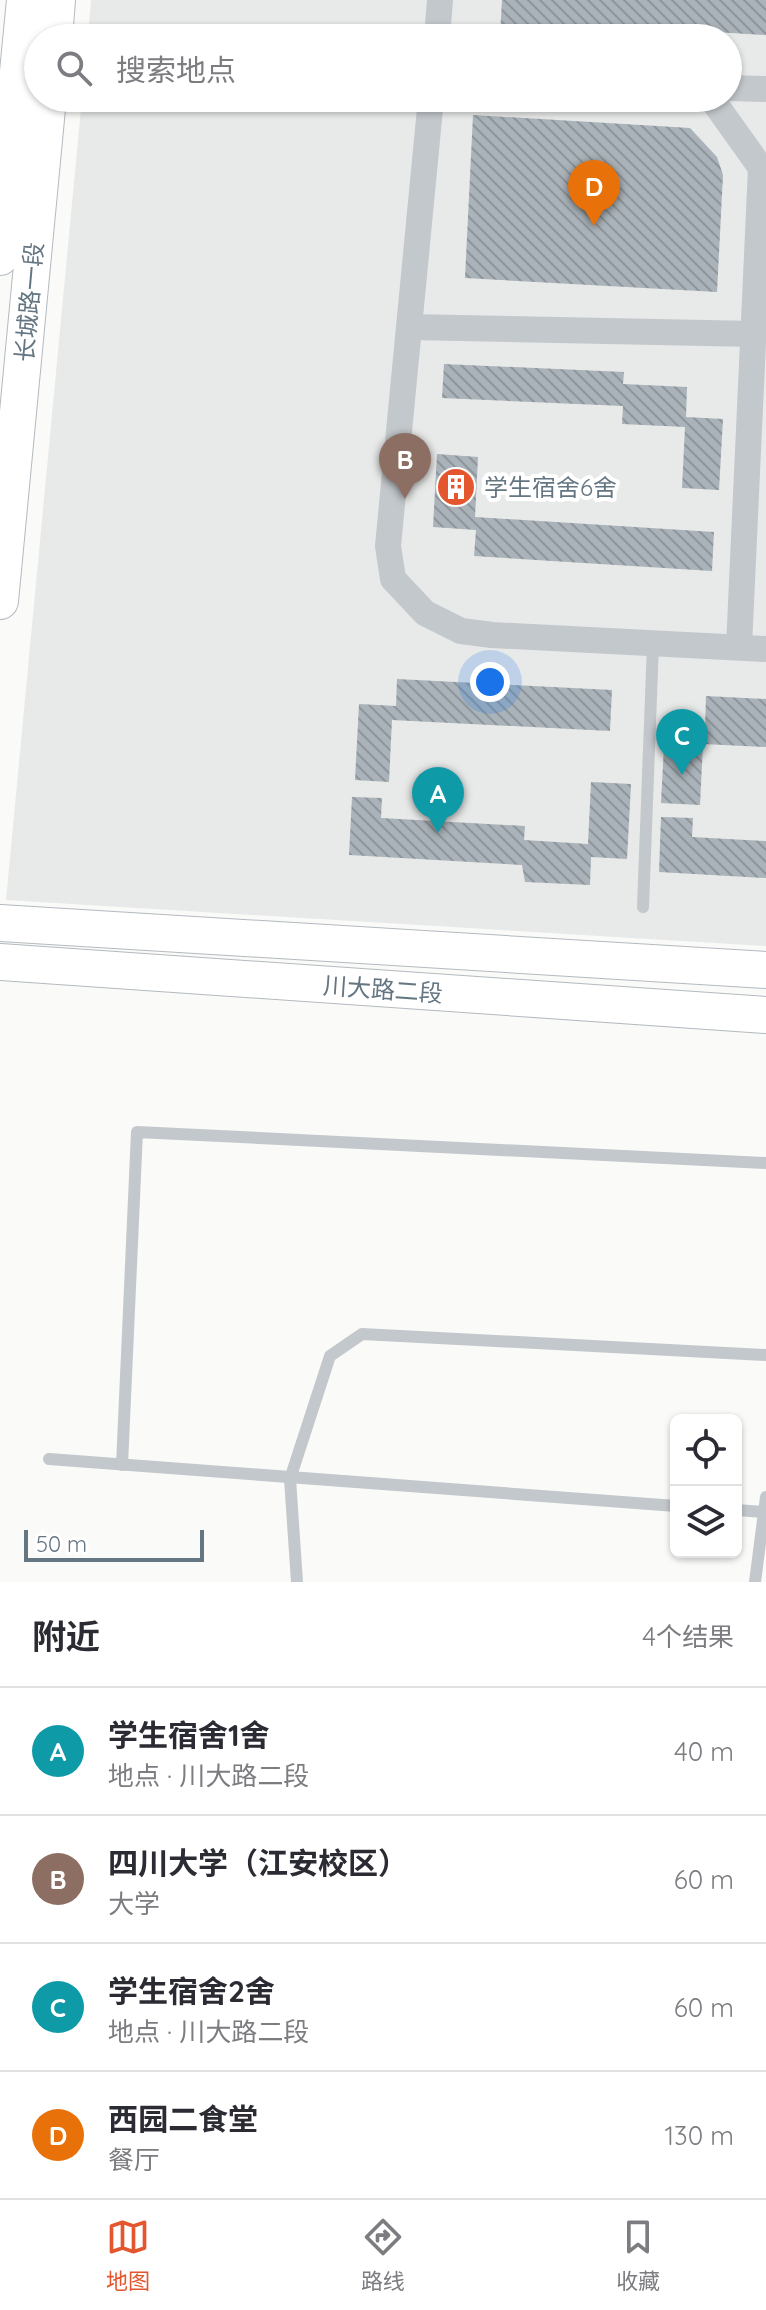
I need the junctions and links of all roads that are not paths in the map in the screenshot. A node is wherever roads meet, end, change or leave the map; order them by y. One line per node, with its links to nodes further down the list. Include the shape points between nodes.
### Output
1 (25, 0): 12 (main road, 长城路一段)
2 (57, 0): 4 (main road)
3 (440, 0): 5 (street)
4 (55, 24)
5 (438, 24)
6 (742, 88): 7 (street)
7 (766, 89)
8 (47, 112): 16 (main road, 长城路一段)
9 (430, 112): 14 (street)
10 (722, 112): 11 (street)
11 (764, 166): 13 (street)
12 (0, 257)
13 (761, 283): 15 (street)
14 (409, 327): 15 (street); 17 (street, via 388,546 393,579 425,613 461,631)
15 (755, 334): 18 (street)
16 (0, 601)
17 (653, 644): 18 (street); 20 (lane)
18 (739, 647): 19 (street)
19 (766, 649)
20 (643, 907)
21 (0, 923): 23 (main road, 川大路二段)
22 (0, 962): 24 (main road, 川大路二段)
23 (766, 970)
24 (766, 1015)
25 (766, 1163): 28 (lane, via 137,1132)
26 (766, 1355): 29 (lane, via 362,1334 330,1356)
27 (49, 1459): 28 (lane)
28 (122, 1465): 29 (lane)
29 (290, 1479): 31 (lane); 34 (lane)
30 (766, 1497): 33 (lane)
31 (670, 1506)
32 (742, 1510): 33 (lane)
33 (764, 1512): 35 (lane)
34 (297, 1582)
35 (755, 1582)

